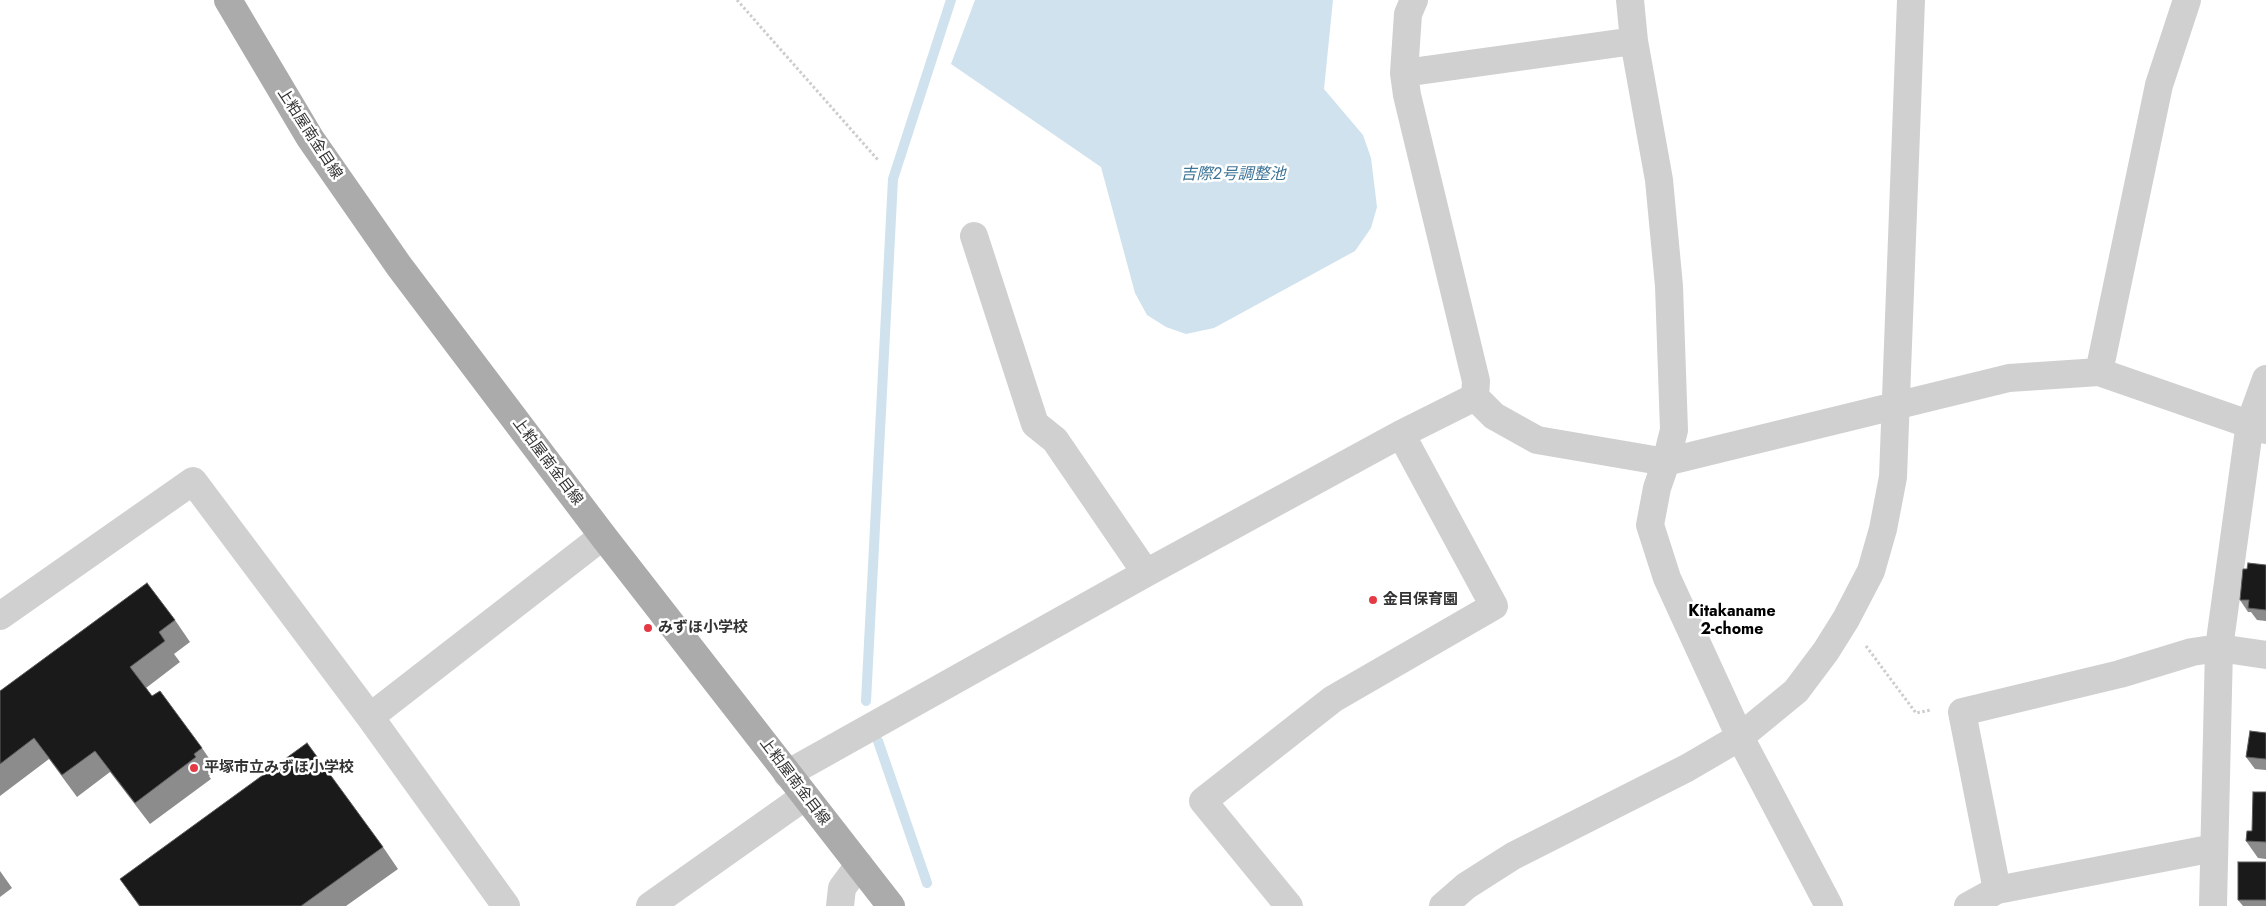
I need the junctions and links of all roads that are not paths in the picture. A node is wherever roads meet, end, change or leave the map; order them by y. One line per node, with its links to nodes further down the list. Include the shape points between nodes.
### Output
1 (228, 0): 16 (main road, 上粕屋南金目線, via 310,138 398,266)
2 (1414, 0): 7 (street, via 1408,14)
3 (1630, 0): 6 (street)
4 (1911, 0): 12 (street)
5 (2188, 0): 9 (street, via 2159,86)
6 (1634, 42): 7 (street); 15 (street, via 1659,180 1669,286 1674,430)
7 (1404, 73): 11 (street, via 1476,381)
8 (974, 236): 17 (street, via 1035,424 1055,440)
9 (2099, 372): 12 (street, via 2009,378); 13 (street)
10 (2266, 380): 13 (street)
11 (1475, 398): 14 (street); 15 (street, via 1494,416 1537,440)
12 (1895, 404): 15 (street); 22 (street, via 1893,477 1871,570 1846,619 1796,691)
13 (2258, 426): 19 (street)
14 (1401, 434): 17 (street); 32 (street, via 1494,606 1333,699 1203,801)
15 (1666, 462): 22 (street, via 1650,525 1667,578)
16 (604, 536): 21 (street); 23 (main road, 上粕屋南金目線)
17 (1146, 572): 23 (street)
18 (0, 616): 21 (street, via 193,480)
19 (2219, 648): 20 (street); 25 (street); 27 (street, via 2192,652 2120,674 1962,712)
20 (2266, 655)
21 (370, 717): 28 (street)
22 (1740, 737): 33 (street, via 1687,768 1513,856 1466,886); 34 (street)
23 (787, 774): 24 (main road, 上粕屋南金目線)
24 (804, 797): 26 (main road, 上粕屋南金目線); 29 (street)
25 (2214, 848): 27 (street); 36 (street)
26 (859, 866): 30 (street, via 842,888); 31 (main road, 上粕屋南金目線)
27 (1997, 890): 35 (street)
28 (506, 906)
29 (650, 906)
30 (840, 906)
31 (891, 906)
32 (1289, 906)
33 (1443, 906)
34 (1829, 906)
35 (1968, 906)
36 (2213, 906)

